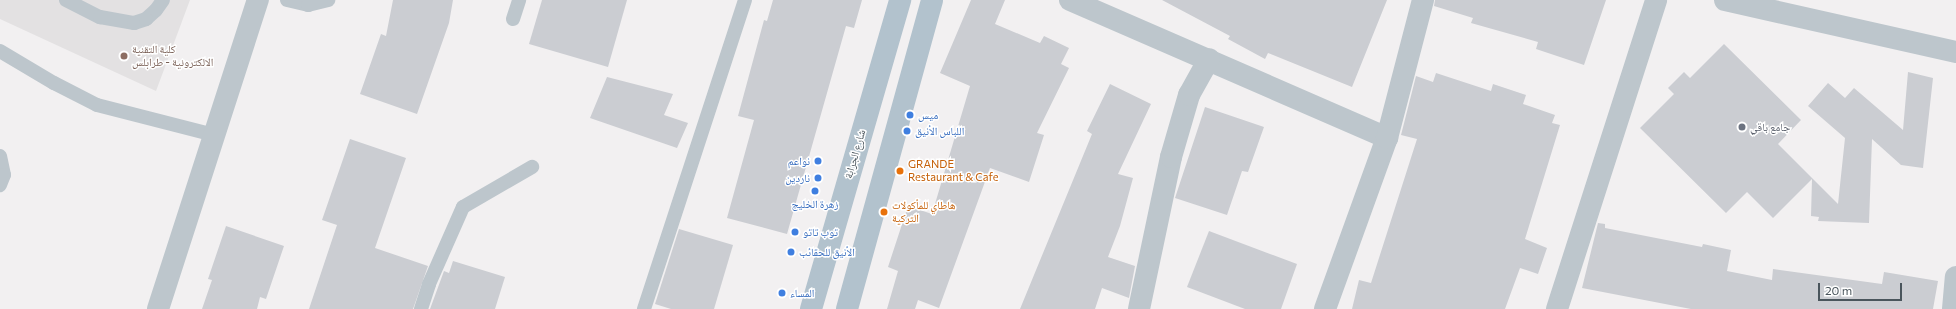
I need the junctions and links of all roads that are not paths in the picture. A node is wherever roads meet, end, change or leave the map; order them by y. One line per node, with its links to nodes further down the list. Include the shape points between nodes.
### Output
1 (66, 0): 2 (lane, via 100,17 134,23 146,19)
2 (163, 0)
3 (258, 0): 18 (street)
4 (287, 0): 5 (lane, via 308,5)
5 (328, 0)
6 (519, 0): 14 (lane)
7 (746, 0): 26 (lane)
8 (900, 0): 27 (main road, شارع الجرابة)
9 (932, 0): 28 (main road)
10 (1070, 0): 17 (street)
11 (1423, 0): 19 (street)
12 (1656, 0): 31 (street)
13 (1725, 0): 16 (street)
14 (513, 19)
15 (0, 51): 18 (lane, via 97,105)
16 (1956, 52)
17 (1209, 59): 19 (street); 29 (street, via 1189,95 1177,136)
18 (214, 135): 24 (street)
19 (1388, 138): 30 (street)
20 (0, 156): 22 (lane, via 4,175)
21 (532, 167): 25 (lane, via 463,207 429,284)
22 (0, 185)
23 (1956, 277): 32 (street)
24 (158, 309)
25 (421, 309)
26 (644, 309)
27 (811, 309)
28 (847, 309)
29 (1139, 309)
30 (1325, 309)
31 (1557, 309)
32 (1954, 309)

